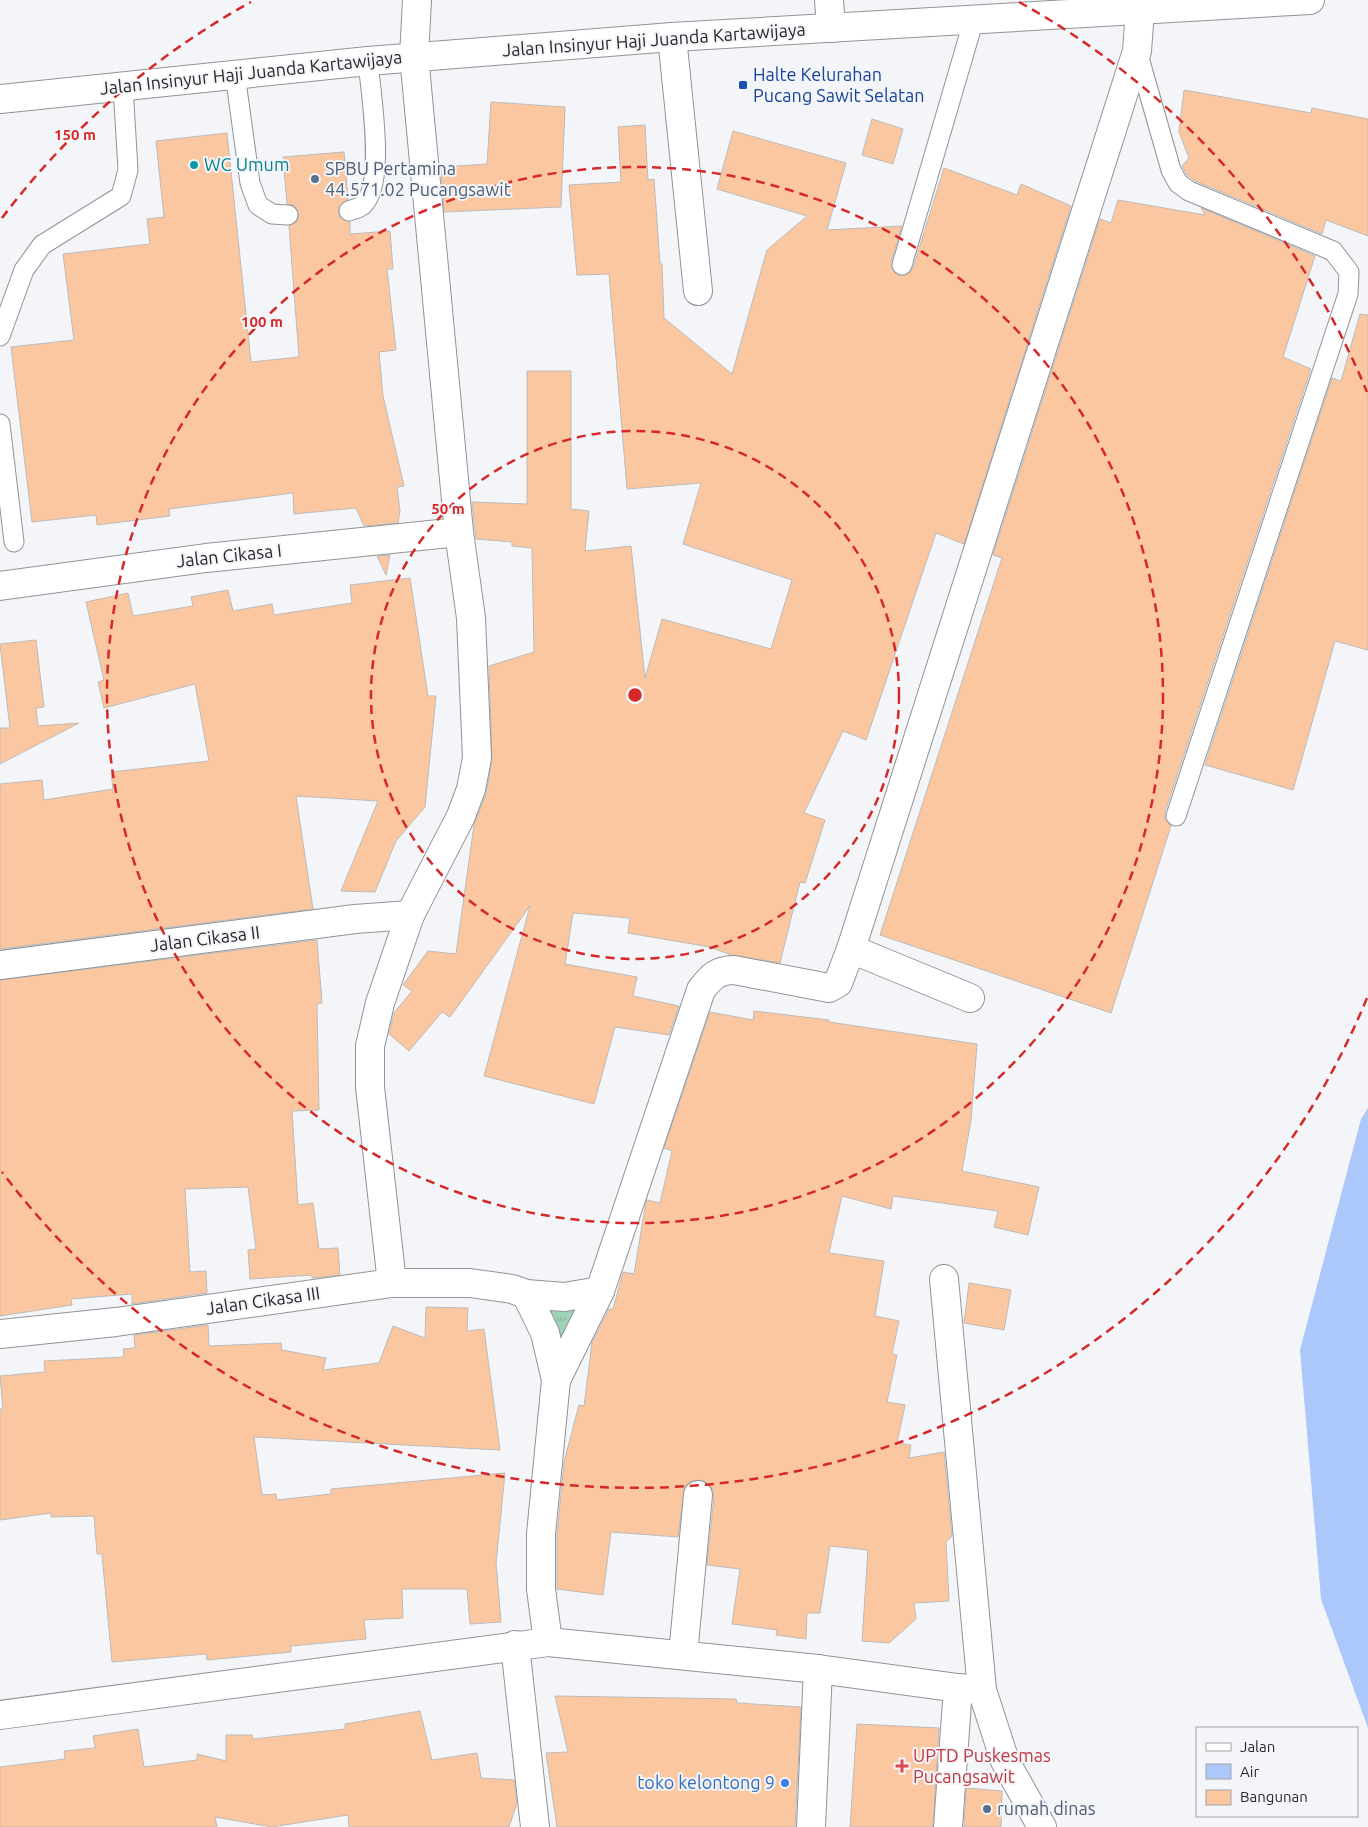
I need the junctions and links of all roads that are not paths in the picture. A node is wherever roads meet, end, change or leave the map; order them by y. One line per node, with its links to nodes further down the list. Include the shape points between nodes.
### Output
1 (417, 0): 9 (street)
2 (829, 0): 6 (street)
3 (1310, 0): 4 (street, Jalan Insinyur Haji Juanda Kartawijaya)
4 (1140, 10): 5 (street, Jalan Insinyur Haji Juanda Kartawijaya); 8 (street)
5 (974, 19): 6 (street, Jalan Insinyur Haji Juanda Kartawijaya); 16 (lane)
6 (831, 28): 7 (street, Jalan Insinyur Haji Juanda Kartawijaya)
7 (672, 37): 9 (street, Jalan Insinyur Haji Juanda Kartawijaya); 17 (street)
8 (1138, 51): 23 (lane, via 1153,111 1178,183 1189,191 1333,251 1349,272 1348,294); 25 (street)
9 (414, 56): 10 (street, Jalan Insinyur Haji Juanda Kartawijaya); 20 (street)
10 (368, 60): 11 (street, Jalan Insinyur Haji Juanda Kartawijaya); 14 (lane, via 376,172 370,194 361,207)
11 (235, 74): 12 (street, Jalan Insinyur Haji Juanda Kartawijaya); 15 (lane, via 250,182 258,205 272,214)
12 (123, 86): 13 (street, Jalan Insinyur Haji Juanda Kartawijaya); 18 (lane, via 128,170 121,196 42,244 24,270)
13 (0, 99)
14 (349, 210)
15 (288, 215)
16 (902, 265)
17 (698, 291)
18 (0, 336)
19 (0, 424): 21 (lane)
20 (459, 532): 22 (street, Jalan Cikasa I, via 206,558); 24 (street, via 472,632 477,758 461,816)
21 (14, 542)
22 (0, 586)
23 (1176, 816)
24 (410, 915): 26 (street, Jalan Cikasa II, via 355,919); 29 (street, via 380,1003 370,1046 370,1087)
25 (851, 949): 27 (street); 30 (street, via 838,983 829,988 734,970 722,970 711,976 701,990)
26 (0, 965)
27 (970, 998)
28 (944, 1278): 39 (street)
29 (392, 1283): 31 (street, Jalan Cikasa III, via 470,1283); 32 (street, Jalan Cikasa III, via 116,1322)
30 (600, 1291): 31 (street, Jalan Cikasa III, via 564,1297); 33 (street)
31 (526, 1294): 33 (street, via 545,1332)
32 (0, 1334)
33 (556, 1380): 35 (street, via 541,1534 541,1589)
34 (698, 1495): 37 (street)
35 (548, 1642): 36 (street); 37 (street)
36 (515, 1645): 40 (street); 41 (street)
37 (683, 1655): 38 (street)
38 (818, 1670): 39 (street); 42 (street)
39 (970, 1689): 43 (street); 44 (street)
40 (0, 1716)
41 (535, 1827)
42 (810, 1827)
43 (948, 1827)
44 (1042, 1827)

